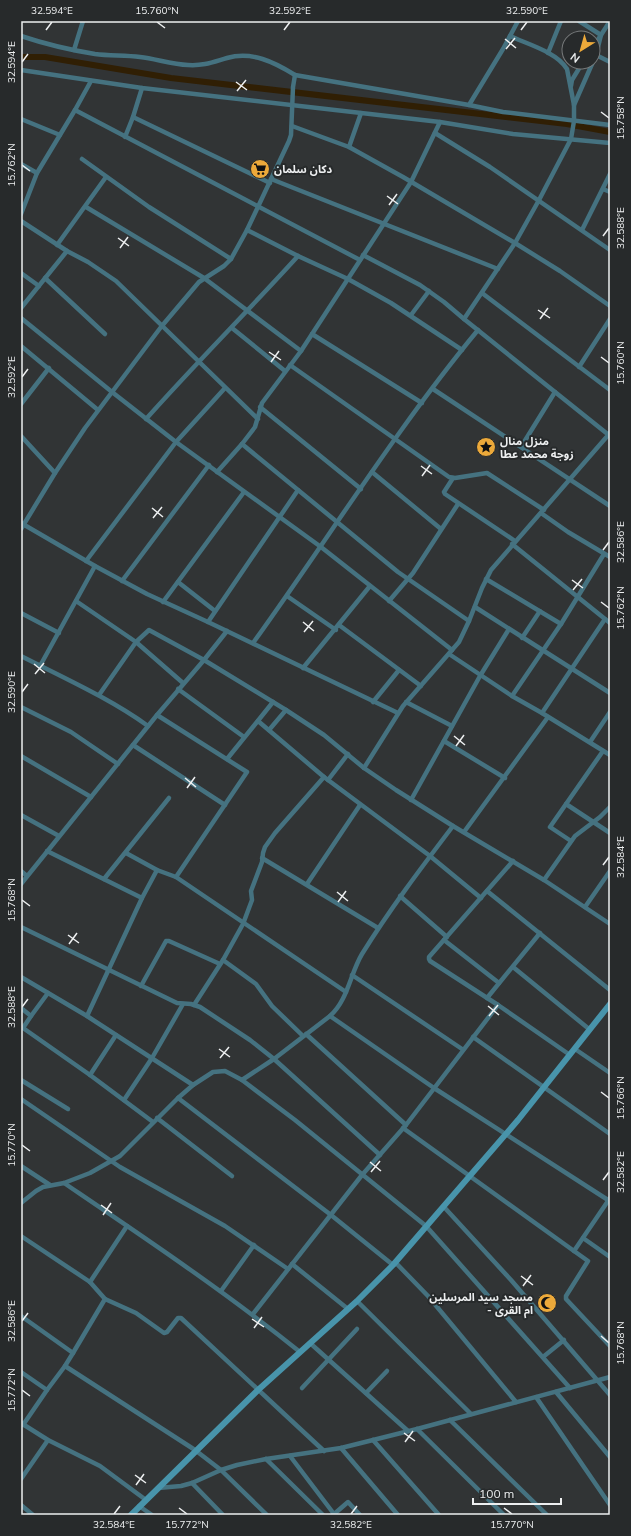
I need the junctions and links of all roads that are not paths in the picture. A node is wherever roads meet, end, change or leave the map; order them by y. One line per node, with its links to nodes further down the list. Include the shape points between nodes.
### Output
1 (83, 21): 10 (street)
2 (518, 21): 9 (street)
3 (561, 21): 11 (street)
4 (579, 21): 6 (street)
5 (609, 25): 7 (street)
6 (593, 30)
7 (601, 35)
8 (21, 36): 10 (street)
9 (510, 36): 11 (street); 21 (street)
10 (74, 50): 17 (street, via 189,65 253,56)
11 (548, 53): 20 (street, via 564,64)
12 (601, 58): 13 (street)
13 (610, 62)
14 (21, 70): 18 (street)
15 (578, 70): 20 (street)
16 (589, 70): 22 (street)
17 (295, 74): 21 (street); 23 (street)
18 (91, 82): 19 (street); 24 (street)
19 (142, 88): 23 (street); 26 (street)
20 (570, 88): 22 (street)
21 (468, 105): 28 (street)
22 (574, 105): 28 (street)
23 (292, 106): 25 (street); 31 (street)
24 (75, 110): 33 (street); 34 (street)
25 (361, 113): 29 (street); 37 (street)
26 (133, 117): 34 (street); 43 (street)
27 (21, 119): 33 (street)
28 (574, 121): 30 (street); 35 (street)
29 (440, 122): 32 (street); 35 (street, via 513,134)
30 (610, 125)
31 (292, 126): 37 (street); 43 (street, via 289,141)
32 (435, 132): 44 (street); 47 (street)
33 (60, 135): 40 (street)
34 (125, 137): 48 (street)
35 (571, 137): 36 (street); 47 (street)
36 (610, 143)
37 (349, 147): 44 (street)
38 (82, 159): 42 (street)
39 (21, 164): 40 (street)
40 (37, 172): 50 (street)
41 (610, 174): 45 (street)
42 (106, 177): 49 (street); 61 (street)
43 (270, 181): 48 (street); 52 (street)
44 (411, 182): 52 (street); 55 (street)
45 (603, 189): 46 (street); 54 (street)
46 (610, 192)
47 (539, 200): 54 (street); 55 (street)
48 (258, 205): 53 (street); 62 (street)
49 (86, 207): 56 (street); 66 (street)
50 (21, 214)
51 (21, 221): 56 (street)
52 (383, 222): 59 (street); 63 (street)
53 (247, 230): 60 (street); 61 (street)
54 (582, 230): 57 (street)
55 (515, 243): 63 (street); 71 (street)
56 (57, 245): 58 (street)
57 (610, 250)
58 (67, 251): 65 (street); 78 (street, via 116,281)
59 (363, 255): 62 (street); 69 (street)
60 (298, 256): 67 (street); 73 (street)
61 (231, 260): 66 (street)
62 (360, 260): 67 (street)
63 (498, 269): 70 (street)
64 (21, 272): 68 (street)
65 (45, 278): 68 (street); 81 (street)
66 (204, 278): 73 (street); 78 (street)
67 (348, 279): 74 (street); 82 (street)
68 (39, 286): 72 (street)
69 (429, 291): 74 (street); 76 (street)
70 (482, 293): 76 (street); 88 (street)
71 (610, 306)
72 (21, 308)
73 (248, 310): 79 (street); 85 (street)
74 (411, 316): 84 (street)
75 (21, 318): 94 (street)
76 (464, 319): 80 (street)
77 (610, 319): 88 (street)
78 (161, 327): 86 (street); 94 (street)
79 (232, 328): 86 (street); 90 (street)
80 (478, 330): 84 (street); 95 (street)
81 (105, 334)
82 (312, 334): 85 (street); 96 (street)
83 (21, 346): 89 (street)
84 (462, 350): 92 (street)
85 (301, 351): 87 (street)
86 (198, 362): 91 (street); 100 (street)
87 (290, 365): 90 (street); 104 (street)
88 (579, 367): 93 (street)
89 (48, 368): 97 (street); 99 (street)
90 (285, 371): 98 (street)
91 (224, 388): 101 (street); 105 (street)
92 (433, 388): 96 (street); 107 (street)
93 (610, 390)
94 (112, 392): 99 (street); 100 (street)
95 (556, 392): 102 (street); 107 (street)
96 (422, 402): 104 (street)
97 (21, 404)
98 (260, 407): 101 (street); 114 (street)
99 (98, 410): 111 (street)
100 (146, 419): 105 (street)
101 (258, 419): 106 (street)
102 (609, 434): 113 (street)
103 (21, 436): 111 (street)
104 (395, 440): 110 (street); 112 (street)
105 (176, 442): 108 (street); 128 (street)
106 (242, 444): 109 (street); 115 (street)
107 (521, 447): 113 (street)
108 (209, 465): 109 (street); 132 (street)
109 (217, 472): 116 (street)
110 (372, 472): 114 (street); 123 (street)
111 (55, 473): 122 (street)
112 (453, 478): 117 (street, via 444,493); 119 (street, via 486,473)
113 (570, 479): 118 (street); 119 (street)
114 (360, 489): 121 (street)
115 (298, 490): 120 (street); 121 (street)
116 (244, 492): 120 (street); 133 (street)
117 (458, 504): 123 (street); 124 (street)
118 (610, 506)
119 (542, 512): 124 (street); 126 (street)
120 (280, 518): 125 (street); 141 (street)
121 (338, 522): 125 (street); 130 (street)
122 (22, 525): 128 (street)
123 (441, 529): 130 (street)
124 (514, 542): 131 (street); 136 (street)
125 (320, 547): 134 (street); 135 (street)
126 (604, 554): 127 (street); 136 (street)
127 (610, 557)
128 (86, 561): 129 (street)
129 (95, 566): 132 (street); 137 (street)
130 (408, 579): 138 (street); 145 (street)
131 (486, 579): 140 (street); 142 (street)
132 (122, 581): 139 (street)
133 (178, 582): 139 (street); 141 (street)
134 (370, 586): 138 (street); 149 (street)
135 (287, 596): 151 (street); 156 (street)
136 (577, 597): 144 (street); 148 (street)
137 (76, 601): 153 (street); 155 (street)
138 (389, 601): 158 (street)
139 (163, 602): 146 (street)
140 (474, 607): 145 (street); 150 (street)
141 (215, 611): 146 (street)
142 (540, 611): 148 (street); 154 (street)
143 (21, 613): 153 (street)
144 (605, 619): 147 (street); 163 (street)
145 (469, 621): 158 (street, via 459,642)
146 (208, 622): 152 (street)
147 (610, 623)
148 (560, 624): 157 (street)
149 (339, 625): 151 (street); 164 (street)
150 (509, 629): 154 (street); 165 (street)
151 (336, 630): 162 (street)
152 (227, 631): 156 (street); 160 (street)
153 (59, 633): 161 (street)
154 (522, 638): 157 (street)
155 (136, 642): 160 (street, via 146,631 151,631); 166 (street); 170 (street)
156 (253, 643): 162 (street)
157 (543, 650): 163 (street); 171 (street)
158 (450, 652): 165 (street); 167 (street)
159 (21, 656): 161 (street)
160 (204, 660): 166 (street); 172 (street)
161 (40, 666): 170 (street)
162 (303, 668): 173 (street)
163 (571, 668): 169 (street); 179 (street)
164 (399, 670): 167 (street); 173 (street)
165 (480, 676): 171 (street); 184 (street)
166 (183, 683): 168 (street)
167 (421, 686): 174 (street)
168 (178, 689): 180 (street); 186 (street)
169 (610, 693)
170 (99, 695): 183 (street)
171 (512, 696): 179 (street)
172 (273, 702): 176 (street); 182 (street)
173 (373, 702): 178 (street)
174 (406, 702): 178 (street); 184 (street)
175 (21, 707): 195 (street, via 71,732)
176 (286, 710): 185 (street); 191 (street)
177 (610, 712): 188 (street)
178 (398, 713): 196 (street)
179 (542, 713): 181 (street)
180 (157, 715): 183 (street); 194 (street)
181 (548, 717): 188 (street); 198 (street)
182 (258, 721): 185 (street); 186 (street)
183 (148, 726): 189 (street)
184 (452, 726): 187 (street)
185 (269, 730): 197 (street)
186 (244, 737): 194 (street)
187 (444, 741): 198 (street); 201 (street)
188 (590, 742): 190 (street)
189 (133, 745): 195 (street); 203 (street)
190 (603, 751): 192 (street); 202 (street)
191 (348, 754): 196 (street); 197 (street)
192 (610, 755)
193 (21, 756): 199 (street)
194 (227, 759): 203 (street, via 247,772)
195 (118, 764): 199 (street)
196 (364, 768): 201 (street)
197 (326, 778): 204 (street); 216 (street, via 270,839)
198 (505, 778): 209 (street)
199 (91, 797): 211 (street)
200 (169, 798): 214 (street)
201 (411, 800): 208 (street)
202 (566, 804): 207 (street); 212 (street, via 550,827)
203 (225, 805): 222 (street)
204 (360, 805): 215 (street); 226 (street)
205 (610, 807): 207 (street)
206 (21, 815): 211 (street)
207 (593, 822): 210 (street); 212 (street)
208 (454, 826): 209 (street); 215 (street)
209 (464, 832): 217 (street)
210 (610, 833)
211 (59, 836): 213 (street)
212 (571, 841): 224 (street)
213 (47, 851): 221 (street); 223 (street)
214 (126, 853): 218 (street); 223 (street)
215 (430, 856): 228 (street); 230 (street)
216 (262, 858): 226 (street); 232 (street, via 251,890 252,900)
217 (513, 861): 224 (street); 227 (street)
218 (157, 870): 222 (street); 229 (street)
219 (21, 871): 221 (street)
220 (610, 872): 231 (street)
221 (27, 876): 225 (street)
222 (176, 877): 232 (street)
223 (104, 879): 229 (street)
224 (544, 880): 231 (street)
225 (21, 884)
226 (307, 884): 235 (street)
227 (487, 891): 230 (street); 236 (street)
228 (400, 896): 235 (street); 237 (street)
229 (142, 898): 240 (street)
230 (481, 898): 237 (street)
231 (585, 907): 233 (street)
232 (243, 924): 238 (street); 246 (street)
233 (610, 924)
234 (21, 927): 240 (street)
235 (378, 928): 241 (street)
236 (540, 933): 239 (street); 245 (street)
237 (445, 938): 243 (street); 248 (street, via 430,957 430,961)
238 (221, 962): 244 (street, via 166,941); 250 (street); 260 (street, via 256,984 272,1006)
239 (512, 967): 243 (street); 258 (street)
240 (109, 970): 244 (street); 255 (street)
241 (352, 975): 246 (street); 262 (street)
242 (21, 977): 247 (street)
243 (499, 983): 248 (street)
244 (141, 986): 249 (street)
245 (610, 990)
246 (346, 992): 256 (street)
247 (48, 993): 254 (street); 255 (street)
248 (487, 998): 251 (street)
249 (183, 1004): 250 (street); 265 (street)
250 (194, 1004): 266 (street, via 242,1034)
251 (498, 1004): 261 (street); 264 (street)
252 (609, 1005): 258 (street)
253 (21, 1008): 254 (street)
254 (31, 1016): 257 (street)
255 (87, 1016): 259 (street)
256 (330, 1016): 260 (street); 272 (street)
257 (22, 1029): 268 (street)
258 (589, 1030): 263 (street)
259 (116, 1035): 265 (street); 268 (street)
260 (304, 1035): 266 (street); 280 (street)
261 (473, 1037): 262 (street); 273 (street)
262 (462, 1049): 272 (street)
263 (575, 1049): 264 (street); 267 (street)
264 (570, 1054): 273 (street)
265 (152, 1058): 271 (street); 276 (street)
266 (274, 1059): 270 (street); 283 (street)
267 (610, 1073)
268 (90, 1075): 276 (street)
269 (21, 1080): 277 (street)
270 (242, 1080): 271 (street, via 231,1073 219,1071 213,1072); 286 (street)
271 (194, 1086): 274 (street)
272 (434, 1088): 280 (street); 282 (street)
273 (544, 1088): 281 (street); 282 (street)
274 (178, 1098): 278 (street); 294 (street)
275 (21, 1099): 284 (street)
276 (124, 1100): 279 (street)
277 (68, 1109)
278 (157, 1118): 279 (street); 287 (street)
279 (153, 1122): 284 (street, via 130,1148)
280 (404, 1126): 283 (street); 288 (street)
281 (610, 1134)
282 (505, 1135): 288 (street); 291 (street)
283 (380, 1154): 286 (street)
284 (111, 1162): 289 (street); 299 (street)
285 (21, 1166): 290 (street)
286 (362, 1175): 294 (street); 296 (street)
287 (232, 1176)
288 (469, 1176): 293 (street); 300 (street)
289 (64, 1183): 290 (street); 295 (street)
290 (50, 1185): 292 (street, via 36,1191)
291 (609, 1199): 298 (street)
292 (21, 1203)
293 (444, 1207): 296 (street); 313 (street)
294 (331, 1215): 302 (street); 303 (street)
295 (127, 1226): 305 (street); 306 (street)
296 (426, 1226): 303 (street); 318 (street)
297 (21, 1236): 305 (street)
298 (583, 1238): 300 (street); 301 (street)
299 (254, 1245): 304 (street); 306 (street)
300 (574, 1251): 315 (street, via 588,1261 566,1299)
301 (610, 1257)
302 (292, 1264): 304 (street); 309 (street)
303 (394, 1264): 308 (street); 333 (street, via 428,1296)
304 (288, 1269): 310 (street)
305 (90, 1282): 307 (street)
306 (220, 1291): 310 (street)
307 (105, 1299): 317 (street); 328 (street, via 136,1314 164,1333 181,1318)
308 (356, 1301): 309 (street); 334 (street)
309 (348, 1309): 314 (street)
310 (253, 1314): 316 (street)
311 (21, 1316): 317 (street)
312 (357, 1329): 319 (street)
313 (564, 1340): 318 (street); 324 (street)
314 (310, 1343): 316 (street); 319 (street)
315 (610, 1346)
316 (300, 1352): 328 (street)
317 (73, 1353): 320 (street)
318 (544, 1357): 326 (street)
319 (328, 1360): 325 (street); 330 (street)
320 (64, 1366): 327 (street); 342 (street)
321 (387, 1371): 330 (street)
322 (21, 1372): 327 (street)
323 (610, 1377): 324 (street)
324 (599, 1380): 326 (street); 331 (street)
325 (302, 1388)
326 (570, 1388): 329 (street)
327 (48, 1390): 336 (street)
328 (258, 1390): 342 (street); 343 (street)
329 (556, 1392): 332 (street); 345 (street)
330 (366, 1393): 338 (street)
331 (610, 1395)
332 (536, 1397): 333 (street); 353 (street)
333 (516, 1402): 334 (street)
334 (471, 1414): 335 (street)
335 (450, 1420): 337 (street); 366 (street)
336 (22, 1424): 339 (street)
337 (417, 1429): 338 (street); 365 (street)
338 (408, 1431): 340 (street)
339 (48, 1440): 348 (street); 351 (street, via 100,1466)
340 (373, 1440): 341 (street); 364 (street)
341 (341, 1448): 343 (street); 363 (street)
342 (195, 1450): 347 (street); 350 (street)
343 (324, 1450): 344 (street)
344 (290, 1456): 346 (street); 355 (street)
345 (610, 1457)
346 (266, 1459): 347 (street); 361 (street)
347 (221, 1470): 349 (street); 360 (street)
348 (21, 1479)
349 (192, 1483): 350 (street); 359 (street)
350 (157, 1489): 351 (street)
351 (146, 1500): 354 (street)
352 (21, 1505): 356 (street)
353 (610, 1505)
354 (140, 1506): 357 (street); 358 (street)
355 (334, 1514): 362 (street, via 348,1502)
356 (33, 1515)
357 (131, 1515)
358 (152, 1515)
359 (224, 1515)
360 (267, 1515)
361 (323, 1515)
362 (360, 1515)
363 (398, 1515)
364 (439, 1515)
365 (504, 1515)
366 (547, 1515)

